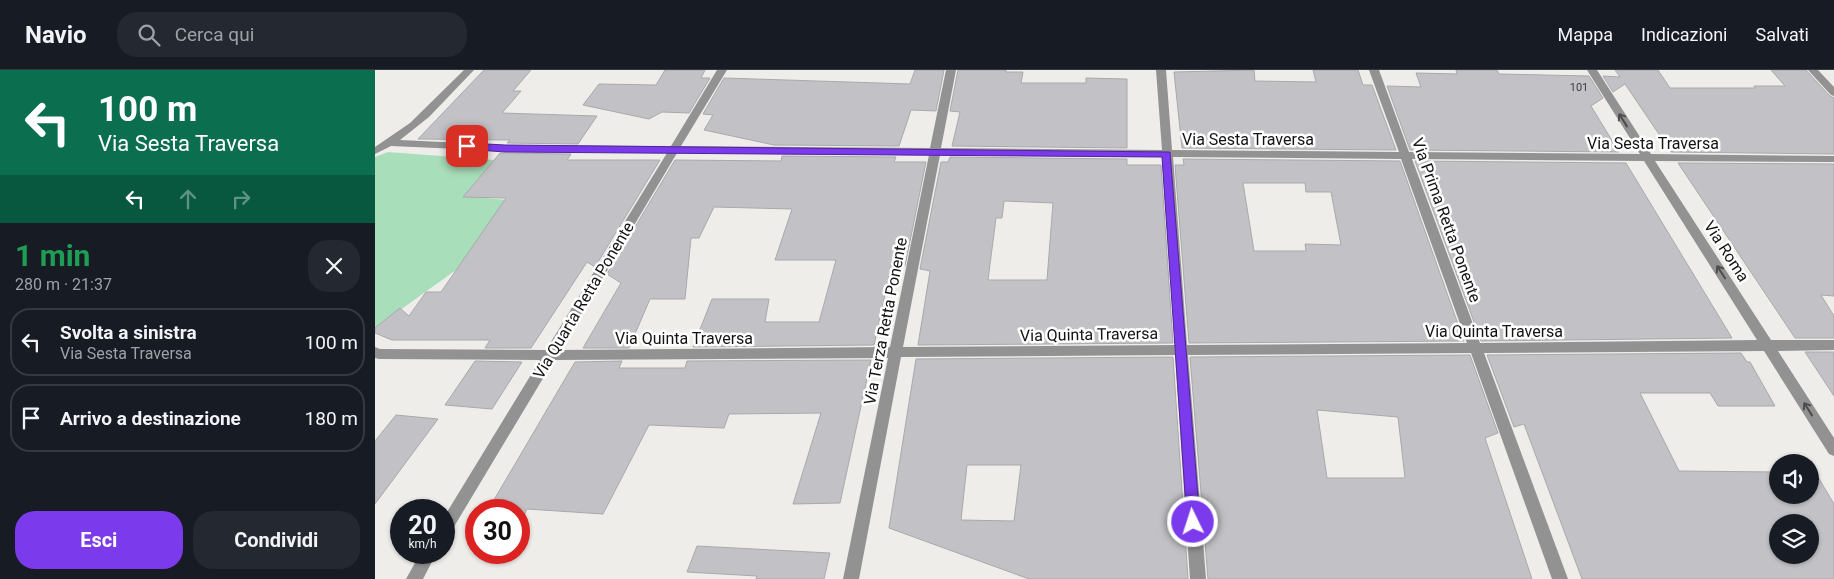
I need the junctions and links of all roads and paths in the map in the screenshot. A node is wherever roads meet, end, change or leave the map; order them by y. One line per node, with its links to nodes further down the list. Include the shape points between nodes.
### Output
1 (469, 70): 9 (street, via 429,114)
2 (722, 70): 10 (street, Via Quarta Retta Ponente)
3 (951, 70): 12 (street, Via Terza Retta Ponente)
4 (1161, 70): 13 (street)
5 (1374, 70): 14 (street, Via Prima Retta Ponente)
6 (1592, 70): 15 (street, Via Roma, one-way to 6)
7 (1813, 70): 8 (street)
8 (1834, 93)
9 (391, 142): 10 (street, Via Sesta Traversa, via 505,148); 11 (street)
10 (673, 150): 12 (street, Via Sesta Traversa); 23 (street, Via Quarta Retta Ponente)
11 (375, 151)
12 (935, 152): 13 (street, Via Sesta Traversa); 22 (street, Via Terza Retta Ponente)
13 (1167, 154): 14 (street, Via Sesta Traversa); 20 (street)
14 (1406, 156): 15 (street, Via Sesta Traversa); 19 (street, Via Prima Retta Ponente)
15 (1647, 158): 16 (street, Via Sesta Traversa); 18 (street, Via Roma, one-way to 15)
16 (1834, 159)
17 (1834, 344): 18 (street, Via Quinta Traversa)
18 (1768, 345): 19 (street, Via Quinta Traversa); 24 (street, Via Roma, one-way to 18)
19 (1476, 348): 20 (street, Via Quinta Traversa); 30 (street, Via Prima Retta Ponente)
20 (1181, 350): 22 (street, Via Quinta Traversa); 29 (street)
21 (375, 352): 23 (street, Via Quinta Traversa)
22 (895, 352): 23 (street, Via Quinta Traversa); 28 (street, Via Terza Retta Ponente)
23 (549, 356): 25 (street, Via Quarta Retta Ponente)
24 (1834, 450)
25 (455, 512)
26 (423, 564): 27 (street)
27 (414, 579)
28 (851, 579)
29 (1197, 579)
30 (1560, 579)

